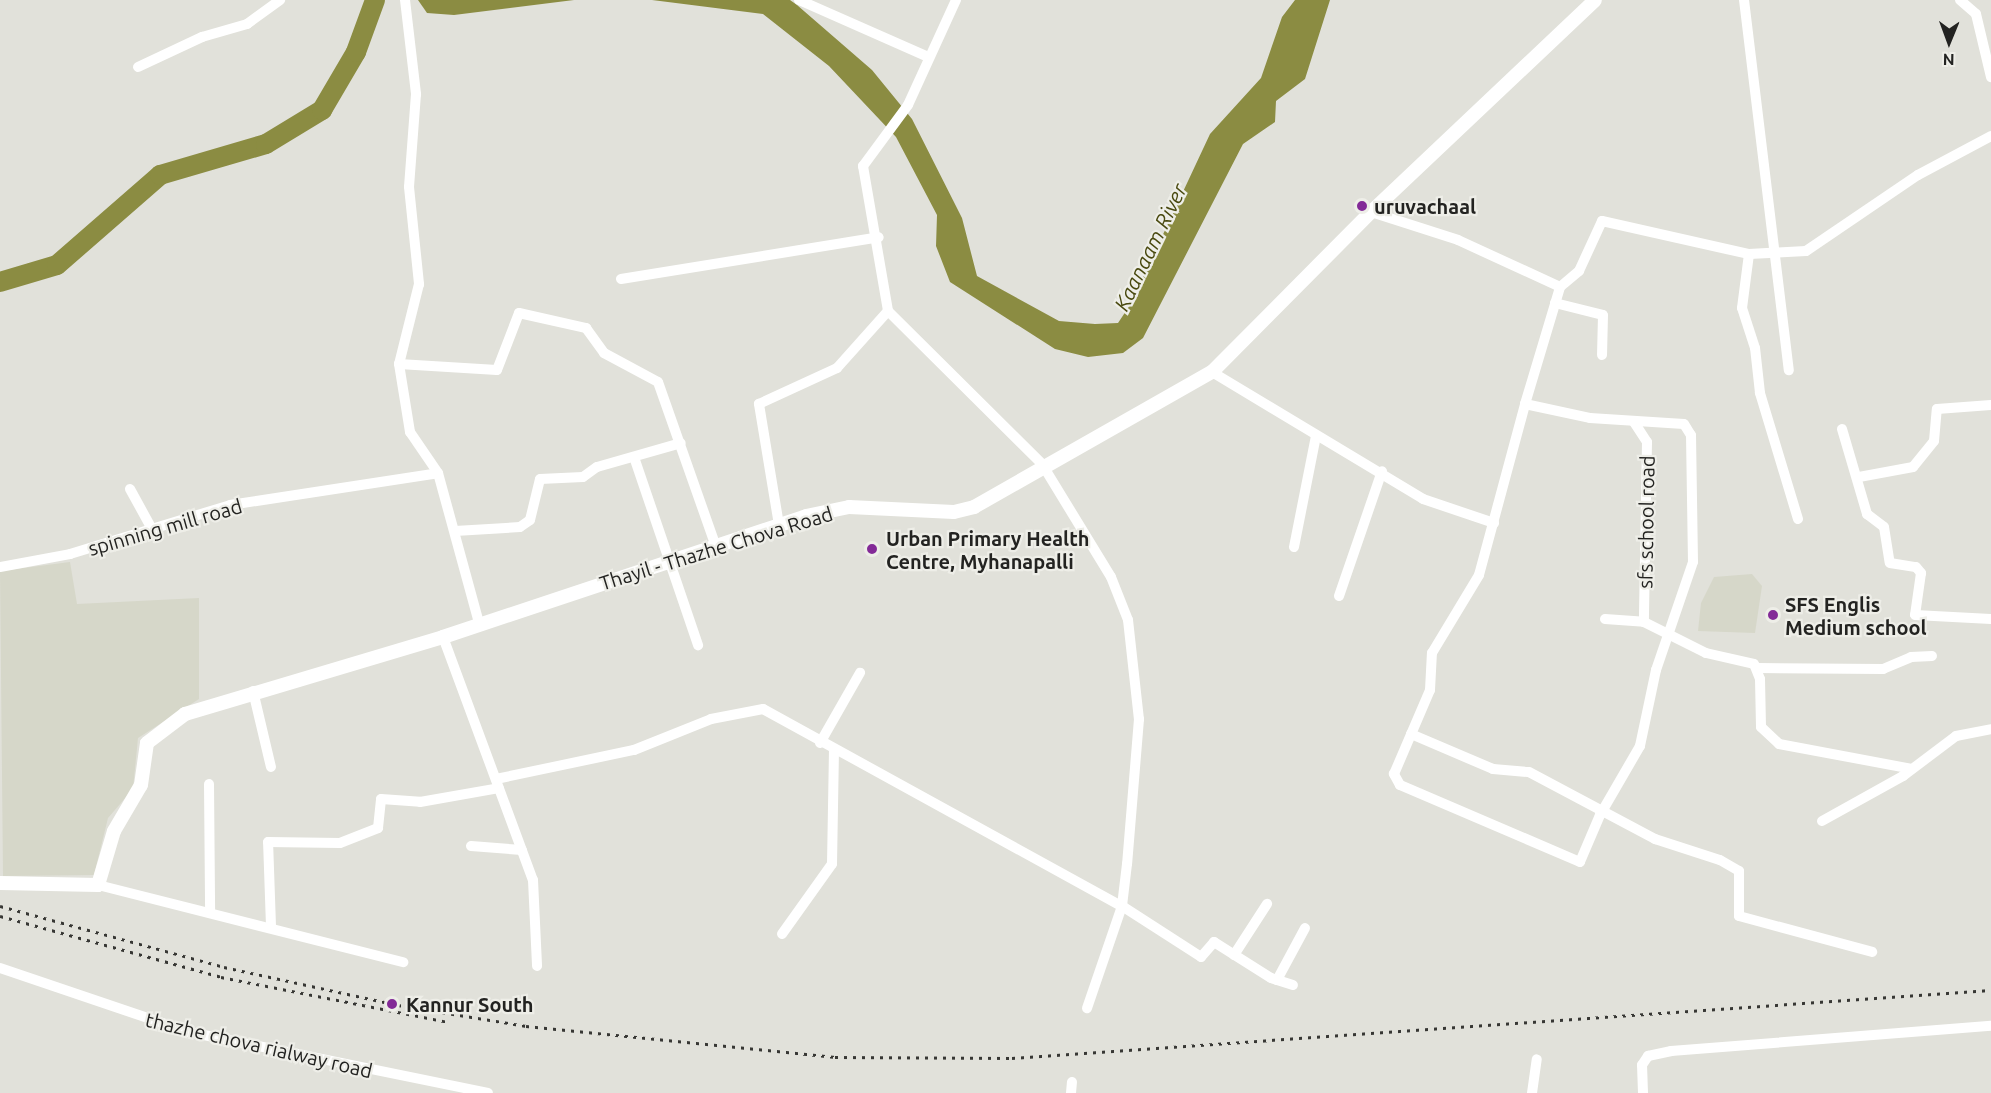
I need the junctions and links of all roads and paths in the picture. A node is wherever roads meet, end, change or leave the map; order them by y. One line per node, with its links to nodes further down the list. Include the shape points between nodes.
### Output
1 (280, 0): 9 (street, via 247,24 202,37)
2 (405, 0): 21 (street, via 416,94 409,187 418,284)
3 (799, 0): 8 (street)
4 (956, 0): 8 (street)
5 (1595, 0): 12 (street, Thayil - Thazhe Chova Road)
6 (1744, 0): 15 (street)
7 (1960, 0): 10 (street, via 1976,14)
8 (928, 57): 13 (street, via 909,105 863,166)
9 (138, 67)
10 (1991, 77)
11 (1991, 136): 15 (street, via 1918,175 1806,251)
12 (1371, 212): 17 (street, via 1458,240); 23 (street, Thayil - Thazhe Chova Road)
13 (879, 237): 16 (street); 19 (street)
14 (1749, 254): 15 (street); 17 (street, via 1602,221 1579,271); 36 (street, via 1742,308 1755,348 1760,393)
15 (1778, 256): 22 (street)
16 (621, 279)
17 (1560, 287): 18 (street)
18 (1555, 303): 20 (street, via 1603,315); 24 (street)
19 (888, 311): 31 (street); 38 (street, via 837,368 759,404)
20 (1602, 355)
21 (399, 364): 29 (street, via 496,370 515,314 577,323 604,353 658,382); 33 (street, via 410,432)
22 (1789, 370)
23 (1212, 372): 28 (street); 31 (street, Thayil - Thazhe Chova Road)
24 (1525, 404): 26 (street); 37 (street)
25 (1991, 405): 34 (street, via 1937,409 1934,441 1914,467)
26 (1634, 422): 48 (street, sfs school road, via 1647,442); 50 (street, via 1684,424 1690,435 1693,562)
27 (1842, 429): 34 (street)
28 (1316, 436): 32 (street); 41 (street)
29 (681, 443): 30 (street); 42 (street)
30 (634, 457): 40 (street, via 583,477 540,479 532,495 530,520 520,527); 43 (street)
31 (1042, 465): 38 (street, Thayil - Thazhe Chova Road, via 974,507 954,512 849,507); 72 (street, via 1111,577 1128,620 1139,719)
32 (1382, 471): 37 (street, via 1423,500); 45 (street)
33 (438, 473): 39 (street, spinning mill road, via 230,505); 40 (street)
34 (1859, 477): 47 (street, via 1867,514 1884,527 1890,563 1916,567 1921,573 1916,615)
35 (130, 489): 39 (street)
36 (1798, 519)
37 (1494, 523): 58 (street, via 1479,575 1432,653 1430,690)
38 (779, 525): 42 (street, Thayil - Thazhe Chova Road)
39 (152, 529): 44 (street, spinning mill road, via 70,554)
40 (455, 531): 49 (street)
41 (1294, 546)
42 (716, 547): 43 (street, Thayil - Thazhe Chova Road)
43 (673, 561): 49 (street, Thayil - Thazhe Chova Road); 52 (street)
44 (0, 567)
45 (1339, 596)
46 (1605, 619): 48 (street)
47 (1991, 619)
48 (1644, 622): 50 (street)
49 (479, 623): 51 (street, Thayil - Thazhe Chova Road)
50 (1668, 632): 54 (street, via 1706,653); 65 (street, via 1640,746)
51 (443, 637): 56 (street, Thayil - Thazhe Chova Road); 64 (street)
52 (698, 645)
53 (1932, 656): 54 (street, via 1911,657 1883,669)
54 (1757, 668): 62 (street, via 1761,727 1767,736 1841,759)
55 (860, 672): 59 (street)
56 (253, 691): 61 (street); 70 (street, Thayil - Thazhe Chova Road, via 184,714 147,743 141,785 114,831)
57 (1991, 729): 62 (street, via 1956,736)
58 (1411, 734): 65 (street, via 1492,769 1529,772); 65 (street, via 1394,774 1400,785 1508,833 1580,862)
59 (820, 743): 60 (street); 64 (street, via 752,708 634,750)
60 (834, 750): 72 (street); 76 (street, via 832,864)
61 (271, 767)
62 (1912, 769): 66 (street)
63 (209, 784): 73 (street)
64 (497, 784): 68 (street); 74 (street, via 420,802 381,799 378,828 340,843 268,842)
65 (1602, 811): 77 (street, via 1655,839 1739,872 1739,916)
66 (1822, 821)
67 (471, 846): 68 (street)
68 (522, 850): 80 (street, via 532,880)
69 (0, 883): 70 (street)
70 (98, 885): 73 (street)
71 (1267, 904): 78 (street)
72 (1122, 906): 78 (street, via 1201,957 1214,942); 84 (street)
73 (210, 911): 74 (street)
74 (271, 926): 79 (street)
75 (1305, 928): 82 (street)
76 (782, 934)
77 (1872, 952)
78 (1234, 955): 82 (street)
79 (403, 962)
80 (537, 966)
81 (0, 968): 87 (street, thazhe chova rialway road, via 189,1032)
82 (1277, 980): 83 (street)
83 (1293, 985)
84 (1087, 1008)
85 (1991, 1026): 89 (street, via 1671,1051 1648,1056 1642,1065)
86 (1537, 1059): 88 (street)
87 (488, 1093)
88 (1532, 1093)
89 (1643, 1093)

